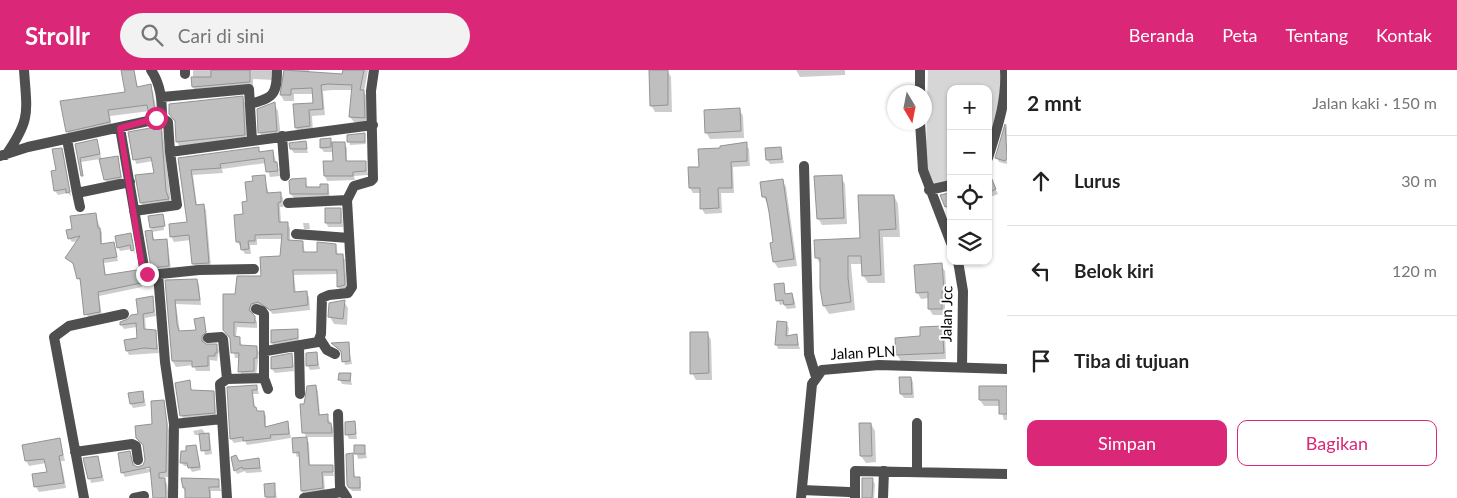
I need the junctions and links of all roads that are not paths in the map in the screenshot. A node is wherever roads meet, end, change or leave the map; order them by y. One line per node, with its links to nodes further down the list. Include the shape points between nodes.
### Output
1 (24, 70): 19 (street, via 26,119 21,132)
2 (151, 70): 8 (street)
3 (277, 70): 9 (street, via 273,95)
4 (374, 70): 11 (street, via 371,91)
5 (920, 70): 7 (street)
6 (1005, 70): 17 (street, via 1006,89)
7 (920, 85)
8 (162, 97): 9 (street, via 247,88 250,90); 10 (street)
9 (250, 104): 16 (street)
10 (162, 118): 12 (street); 18 (street, via 168,122)
11 (373, 125): 14 (street); 26 (street, via 373,181 354,186)
12 (120, 128): 15 (street); 22 (street)
13 (920, 130): 24 (street, via 921,162)
14 (282, 136): 16 (street); 21 (street)
15 (67, 139): 19 (street); 25 (street)
16 (252, 140): 18 (street)
17 (992, 145)
18 (170, 152): 29 (street, via 177,204)
19 (3, 156)
20 (804, 166): 45 (street, via 809,354)
21 (285, 176)
22 (130, 182): 25 (street); 29 (street)
23 (947, 186): 24 (street)
24 (929, 190): 30 (street)
25 (77, 193): 28 (street)
26 (347, 200): 27 (street); 32 (street)
27 (288, 203)
28 (80, 207)
29 (134, 211): 35 (street, via 143,270 147,274)
30 (947, 233)
31 (296, 234): 32 (street)
32 (349, 238): 39 (street, via 352,287 348,292 322,298)
33 (959, 265): 43 (street, Jalan Jcc, via 963,291)
34 (254, 270): 35 (street)
35 (158, 274): 53 (street)
36 (256, 309): 41 (street, via 264,314)
37 (124, 314): 54 (street, via 69,326 54,337)
38 (208, 338): 47 (street, via 223,339)
39 (320, 339): 40 (street, via 315,344); 42 (street, via 327,350)
40 (299, 346): 41 (street); 49 (street)
41 (264, 353): 46 (street)
42 (335, 354)
43 (962, 368): 44 (street, Jalan PLN); 45 (street, Jalan PLN, via 858,366 822,370)
44 (1007, 369)
45 (816, 377): 59 (street, Jalan PLN, via 808,409)
46 (264, 378): 47 (street); 48 (street)
47 (227, 379): 51 (street, via 220,384)
48 (268, 389)
49 (300, 394)
50 (338, 414): 60 (street)
51 (222, 419): 53 (street); 64 (street)
52 (917, 423): 57 (street)
53 (174, 424): 63 (street)
54 (75, 452): 55 (street, via 132,444 136,446); 62 (street)
55 (138, 460)
56 (884, 472): 57 (street); 61 (street, via 855,471); 66 (street)
57 (917, 472): 58 (street)
58 (1007, 474)
59 (802, 494): 61 (street)
60 (344, 495): 65 (street)
61 (852, 495)
62 (84, 498)
63 (173, 498)
64 (227, 498)
65 (304, 498)
66 (883, 498)

